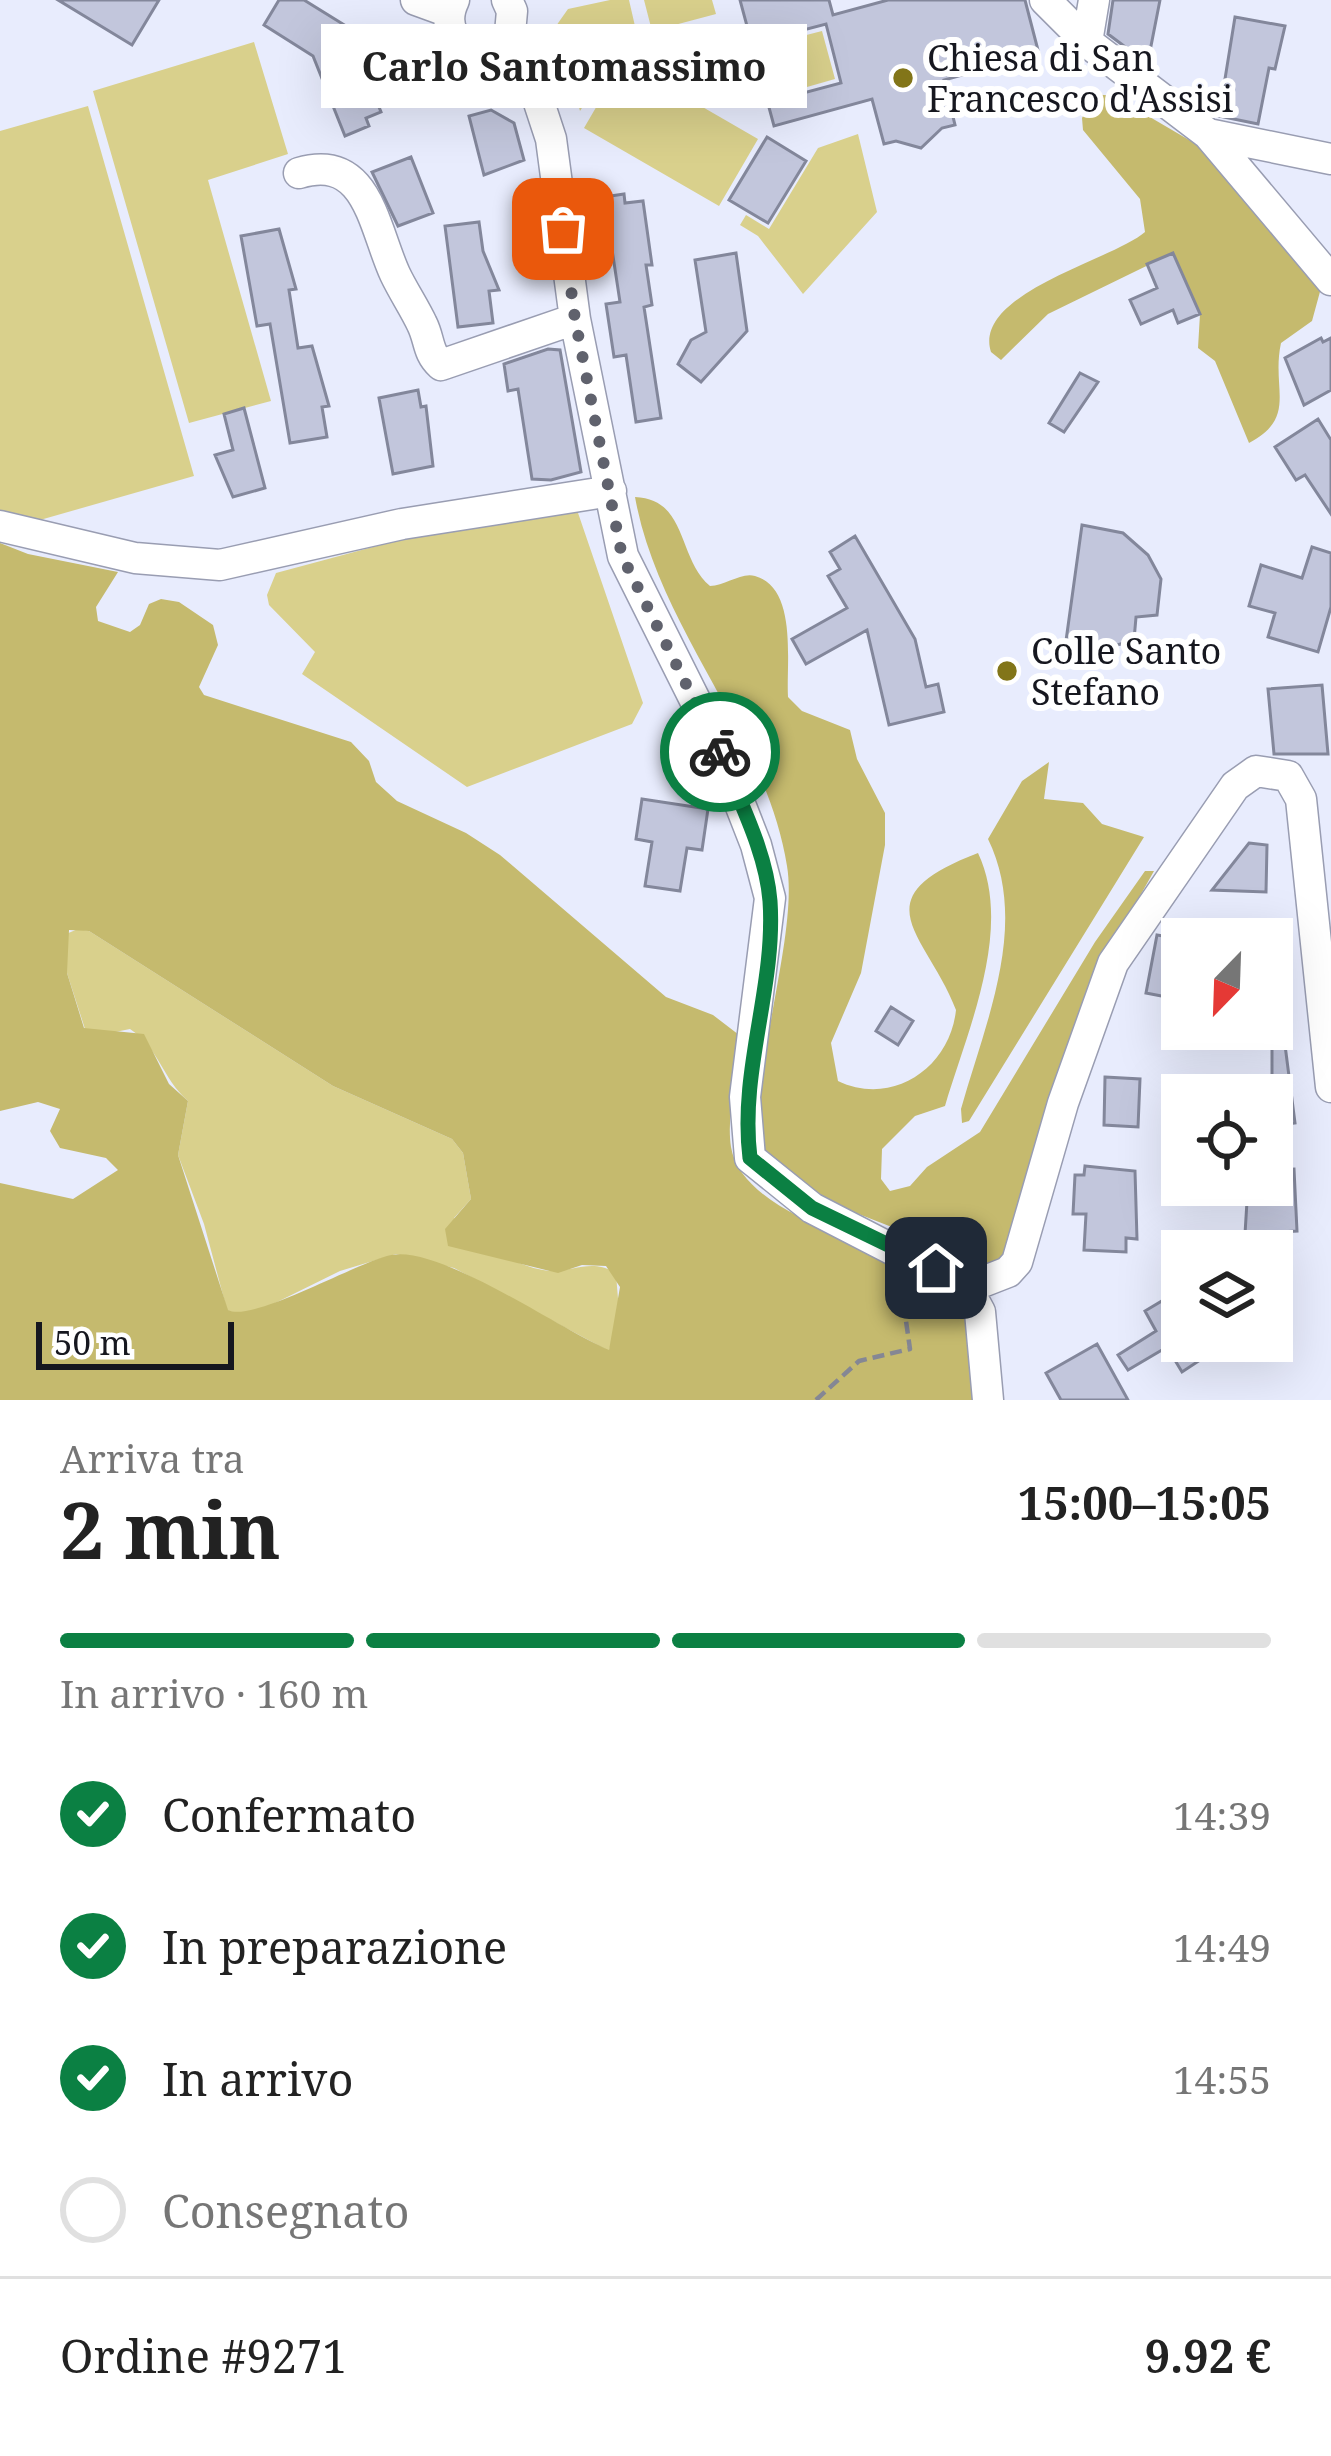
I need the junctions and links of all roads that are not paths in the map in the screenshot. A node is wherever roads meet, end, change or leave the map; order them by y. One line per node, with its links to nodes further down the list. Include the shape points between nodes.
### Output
1 (416, 0): 4 (street)
2 (1045, 0): 6 (street)
3 (1094, 0): 6 (street)
4 (452, 6): 5 (street, via 451,32 465,47 485,50)
5 (515, 13): 11 (street, via 542,102)
6 (1088, 42): 7 (street)
7 (1208, 134): 8 (street); 10 (street)
8 (1331, 159)
9 (298, 173): 11 (street, via 342,170 362,190 441,365)
10 (1331, 280)
11 (575, 319): 12 (street)
12 (611, 491): 13 (street, via 402,524 220,565 135,558); 15 (street, via 622,556 716,740 770,898 746,1097 750,1158 812,1208)
13 (0, 526)
14 (1331, 1087): 15 (street, via 1300,799 1288,776 1256,771 1235,786 1113,963 1017,1262)
15 (967, 1288): 16 (street, via 980,1312)
16 (988, 1400)

